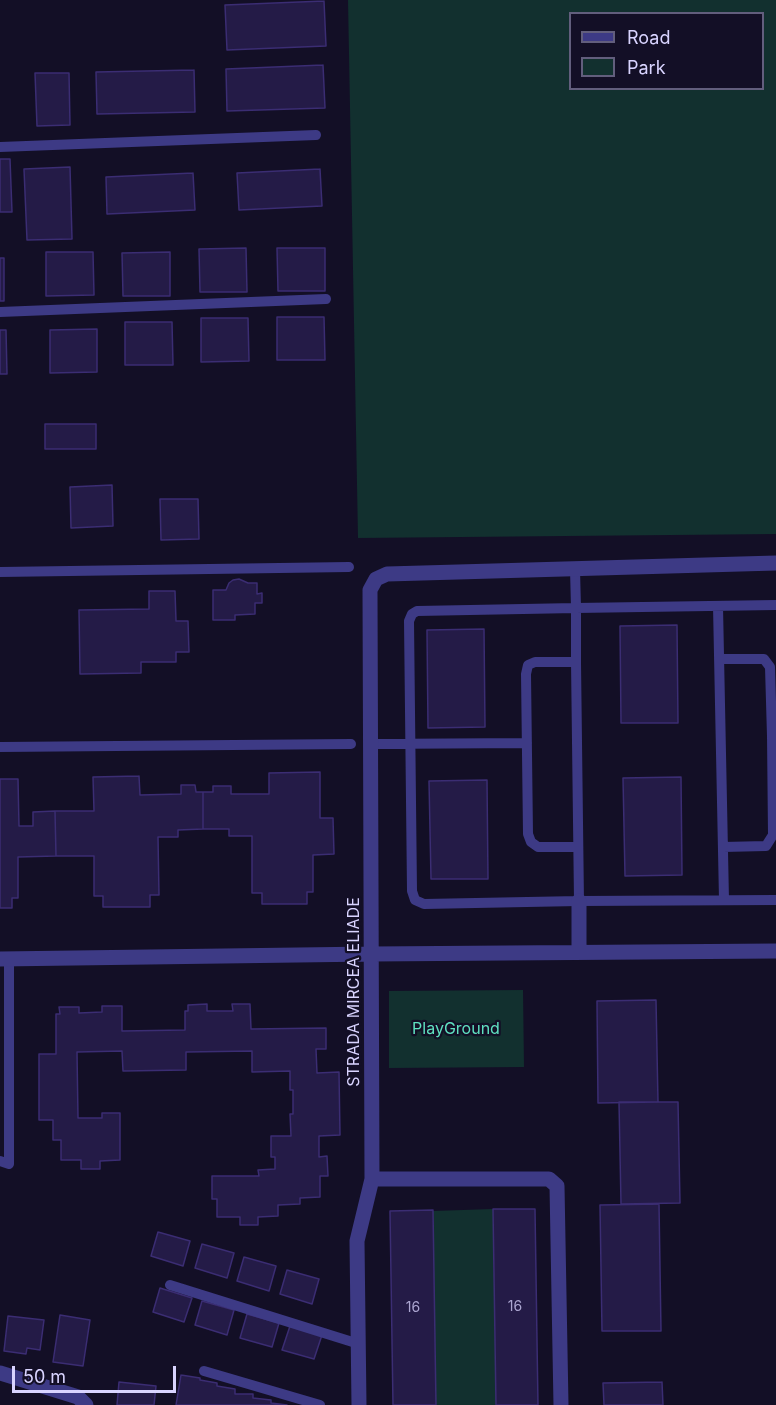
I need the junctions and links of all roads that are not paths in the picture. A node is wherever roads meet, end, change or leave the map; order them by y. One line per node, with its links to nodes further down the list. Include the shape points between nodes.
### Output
1 (316, 135): 2 (lane)
2 (0, 147)
3 (326, 299): 4 (lane)
4 (0, 312)
5 (776, 563): 7 (street)
6 (348, 567): 8 (lane)
7 (575, 570): 11 (lane); 18 (street, STRADA MIRCEA ELIADE, via 387,574 376,579 370,590)
8 (0, 572)
9 (776, 605): 10 (lane)
10 (718, 606): 11 (lane); 12 (lane)
11 (576, 608): 13 (lane); 15 (lane, via 411,614)
12 (719, 659): 14 (lane, via 764,659 770,667); 21 (lane)
13 (576, 662): 16 (lane, via 528,665); 20 (lane)
14 (774, 736): 21 (lane, via 773,835 766,846)
15 (410, 743): 16 (lane); 18 (lane); 24 (lane, via 415,900 424,904)
16 (527, 743): 20 (lane, via 531,842 538,847)
17 (351, 744): 19 (lane)
18 (370, 744): 27 (street, STRADA MIRCEA ELIADE)
19 (0, 747)
20 (578, 847): 24 (lane)
21 (723, 847): 22 (lane)
22 (724, 900): 23 (lane); 24 (lane)
23 (776, 900)
24 (579, 902): 26 (street)
25 (776, 951): 26 (street)
26 (579, 952): 27 (street)
27 (372, 954): 28 (street); 30 (street, STRADA MIRCEA ELIADE)
28 (4, 959): 29 (lane, via 9,1164)
29 (0, 1161)
30 (372, 1179): 32 (street, STRADA MIRCEA ELIADE, via 357,1241); 38 (street, via 549,1179 557,1186)
31 (170, 1286): 32 (lane)
32 (359, 1344): 37 (street, STRADA MIRCEA ELIADE)
33 (204, 1371): 36 (lane)
34 (0, 1373): 35 (street, via 78,1397)
35 (86, 1405)
36 (320, 1405)
37 (359, 1405)
38 (561, 1405)

